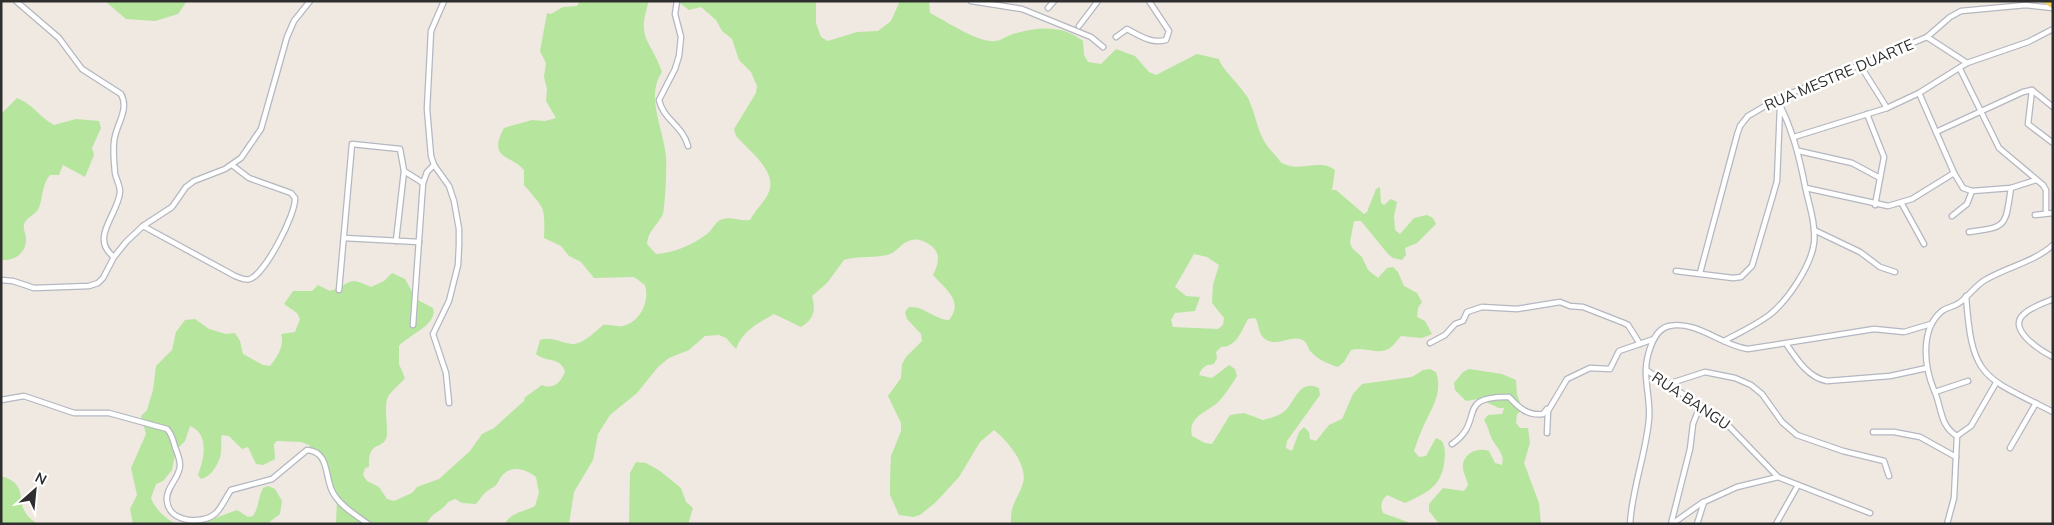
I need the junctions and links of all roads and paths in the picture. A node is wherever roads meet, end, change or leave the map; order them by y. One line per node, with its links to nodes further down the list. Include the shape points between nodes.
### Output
1 (16, 1): 58 (street, via 59,38 82,69 124,99 114,141 120,192 115,212 103,234 107,250)
2 (310, 1): 34 (street, via 294,21 287,37 261,129 246,153)
3 (444, 1): 35 (street, via 431,31 429,51 427,109)
4 (678, 1): 32 (street, via 675,14 681,38 679,56 659,100 662,110 684,132)
5 (971, 1): 17 (street, via 1022,9 1091,37)
6 (1054, 1): 12 (street)
7 (1098, 1): 13 (street)
8 (1149, 1): 15 (street, via 1168,31 1166,40 1150,41 1127,29)
9 (2046, 1): 11 (main road)
10 (2029, 3): 11 (street, RUA MESTRE DUARTE); 16 (street, RUA MESTRE DUARTE, via 1961,11)
11 (2053, 7)
12 (1048, 8)
13 (1079, 26)
14 (2053, 29): 18 (street, via 2028,42)
15 (1116, 37)
16 (1927, 37): 18 (street); 19 (street, RUA MESTRE DUARTE)
17 (1103, 47)
18 (1967, 63): 20 (street)
19 (1860, 65): 23 (street, RUA MESTRE DUARTE); 26 (street)
20 (1960, 69): 22 (street); 27 (street)
21 (2032, 90): 25 (street); 27 (street); 31 (street, via 2028,124)
22 (1920, 93): 26 (street); 29 (street)
23 (1777, 100): 24 (street); 61 (street, RUA MESTRE DUARTE, via 1748,116 1740,126)
24 (1780, 106): 30 (street); 61 (street, via 1777,181 1752,266 1741,277)
25 (2053, 107)
26 (1887, 108): 28 (street)
27 (1981, 111): 29 (street); 39 (street, via 1999,148)
28 (1867, 114): 30 (street); 38 (street, via 1884,157)
29 (1936, 132): 37 (street)
30 (1794, 137): 33 (street)
31 (2053, 143)
32 (688, 146)
33 (1798, 152): 38 (street, via 1852,163); 41 (street)
34 (232, 165): 50 (street, via 194,181 172,207); 50 (street, via 242,175 291,193 295,198 290,220 255,276 245,280 235,276)
35 (434, 165): 40 (street); 81 (street, via 449,186 459,229 454,283 449,302 433,334 446,373)
36 (404, 171): 40 (street); 53 (street, via 400,149 352,144); 54 (street)
37 (1954, 173): 43 (street, via 1963,188); 44 (street)
38 (1880, 178): 45 (street)
39 (2036, 180): 42 (street); 46 (street, via 2046,190)
40 (423, 183): 55 (street)
41 (1806, 188): 45 (street); 51 (street)
42 (2011, 188): 43 (street); 52 (street, via 2001,226)
43 (1972, 191): 49 (street, via 1967,204)
44 (1902, 204): 45 (street); 56 (street)
45 (1875, 205)
46 (2046, 213): 47 (street); 48 (street)
47 (2053, 214)
48 (2035, 215)
49 (1952, 216)
50 (143, 226): 58 (street)
51 (1814, 230): 60 (street); 69 (street, via 1807,267 1777,308)
52 (1969, 232)
53 (344, 238): 54 (street); 63 (street)
54 (396, 241): 55 (street)
55 (418, 242): 67 (street)
56 (1924, 244)
57 (2053, 245): 64 (street, via 1986,280)
58 (114, 257): 62 (street, via 103,278 89,286 34,288 13,280)
59 (1676, 271): 61 (street)
60 (1895, 272)
61 (1700, 273)
62 (1, 280)
63 (339, 290)
64 (1966, 296): 66 (street, via 1940,312); 78 (street, via 1974,357)
65 (2053, 299): 73 (street, via 2024,314 2019,325 2028,339)
66 (1931, 324): 72 (street, via 1904,332 1874,329); 74 (street)
67 (413, 325)
68 (1654, 339): 69 (street, via 1662,329 1673,326 1688,327); 71 (street); 75 (street)
69 (1724, 340): 72 (street, via 1748,350)
70 (1430, 343): 71 (street, via 1463,321 1467,312 1482,307 1517,309 1555,302 1583,307 1628,325)
71 (1640, 344): 83 (street, via 1617,352 1610,369 1590,368 1567,379)
72 (1787, 345): 74 (street, via 1802,366 1827,382 1890,376)
73 (2052, 356)
74 (1927, 368): 79 (street)
75 (1646, 370): 77 (street, RUA BANGU); 98 (street, via 1649,421)
76 (1968, 381): 79 (street)
77 (1668, 384): 84 (street, RUA BANGU); 92 (street, via 1705,372 1736,378 1762,394 1782,422 1797,435 1884,461)
78 (1996, 384): 82 (street); 88 (street, via 1971,426)
79 (1935, 392): 88 (street, via 1944,424)
80 (1, 400): 97 (street, via 24,396 74,413 109,413 167,430 173,438 180,465 166,497 167,503 173,515 183,520 196,521 216,513 231,490 272,479 307,450 317,452 323,458 334,495 345,508)
81 (449, 403)
82 (2036, 403): 85 (street); 90 (street)
83 (1551, 405): 87 (street, via 1547,414); 89 (street, via 1543,414 1534,414 1526,413 1509,398 1484,398 1477,402 1464,436)
84 (1700, 406): 93 (street, RUA BANGU, via 1727,423); 99 (street, via 1693,424)
85 (2053, 412)
86 (1873, 432): 91 (street, via 1920,437)
87 (1547, 433)
88 (1957, 436): 91 (street)
89 (1452, 444)
90 (2010, 448)
91 (1956, 457): 102 (street, via 1953,507)
92 (1889, 476)
93 (1778, 477): 94 (street); 95 (street, via 1737,487)
94 (1798, 485): 96 (street); 101 (street)
95 (1704, 502): 99 (street); 100 (street)
96 (1870, 514)
97 (368, 524)
98 (1630, 524)
99 (1672, 524)
100 (1697, 524)
101 (1776, 524)
102 (1947, 524)

